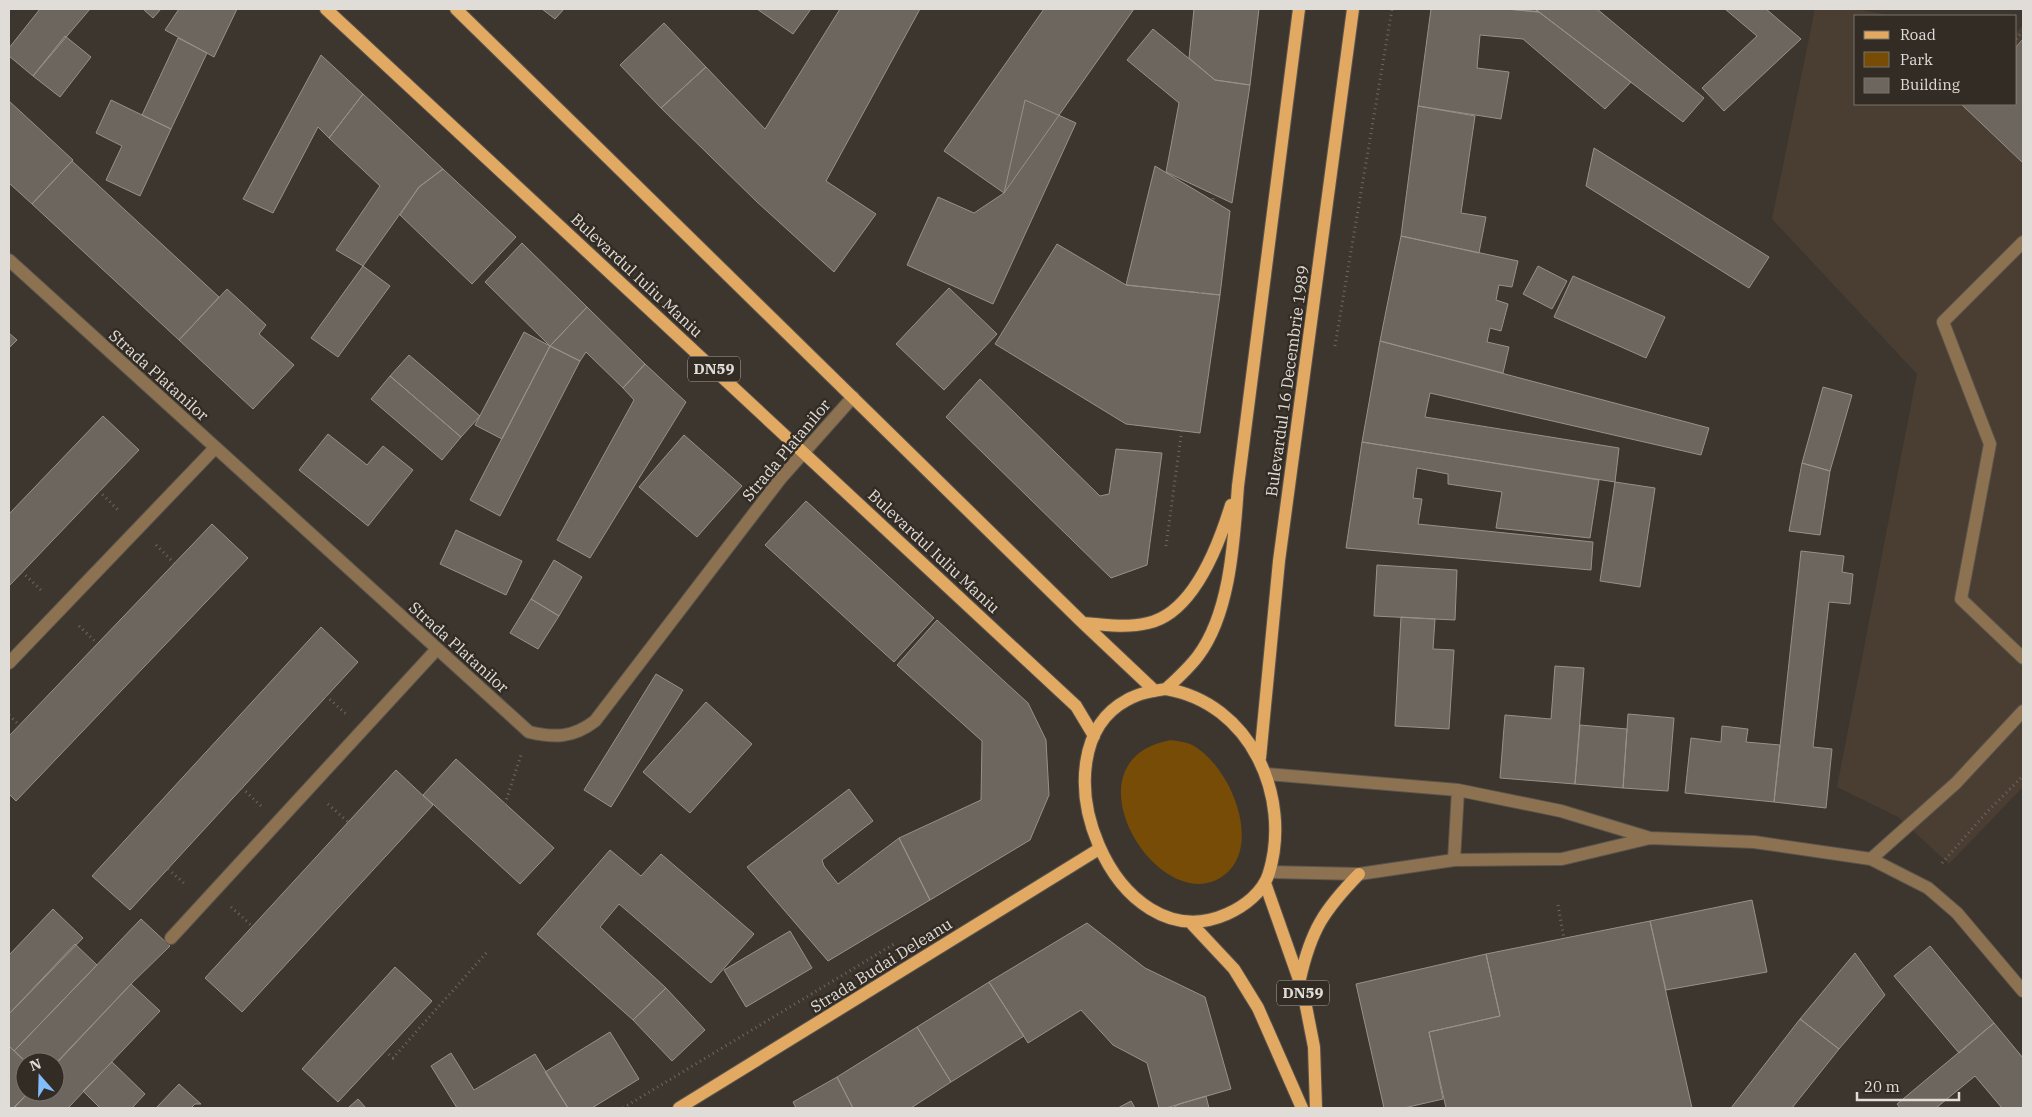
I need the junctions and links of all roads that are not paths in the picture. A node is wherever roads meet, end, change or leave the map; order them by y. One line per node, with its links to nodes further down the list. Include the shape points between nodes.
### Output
1 (326, 9): 9 (main road, Bulevardul Iuliu Maniu / DN59)
2 (456, 9): 7 (main road)
3 (1299, 9): 10 (main road)
4 (1353, 9): 18 (main road, Bulevardul 16 Decembrie 1989, via 1279,561)
5 (2023, 242): 13 (street, via 1943,322 1990,444 1961,599)
6 (9, 260): 8 (street, Strada Platanilor)
7 (852, 398): 9 (street, Strada Platanilor); 11 (main road)
8 (215, 448): 12 (street, Strada Platanilor); 14 (street)
9 (803, 452): 12 (street, Strada Platanilor, via 595,721 585,729 552,737 529,732); 17 (main road, Bulevardul Iuliu Maniu / DN59, via 1076,706)
10 (1238, 486): 11 (main road, via 1202,576 1178,607 1160,620 1148,623); 15 (main road, via 1232,554 1211,634 1200,654)
11 (1083, 623): 15 (main road)
12 (437, 649): 28 (street)
13 (2023, 658)
14 (9, 663)
15 (1161, 690): 17 (main road, via 1125,701 1102,722); 18 (main road, via 1186,692 1208,704 1236,728)
16 (2023, 711): 23 (street, via 1956,783)
17 (1094, 736): 22 (main road, via 1089,754 1086,795 1092,834)
18 (1260, 758): 19 (main road)
19 (1266, 774): 20 (street); 26 (main road, via 1276,831)
20 (1458, 790): 21 (street, via 1561,811); 24 (street)
21 (1650, 838): 23 (street, via 1754,842); 24 (street, via 1562,859)
22 (1099, 849): 27 (main road, via 1127,890 1145,906 1170,918); 31 (main road, Strada Budai Deleanu)
23 (1871, 859): 30 (street, via 1928,888 1957,913)
24 (1454, 860): 25 (street)
25 (1359, 874): 26 (street); 29 (main road, via 1334,899 1319,921 1308,945)
26 (1267, 877): 27 (main road, via 1249,902 1232,912 1216,919); 29 (main road, DN59)
27 (1190, 922): 32 (main road, DN59, via 1234,969 1258,1008)
28 (171, 938)
29 (1300, 979): 33 (main road, DN59, via 1314,1047)
30 (2023, 991)
31 (679, 1108)
32 (1302, 1108)
33 (1316, 1108)

